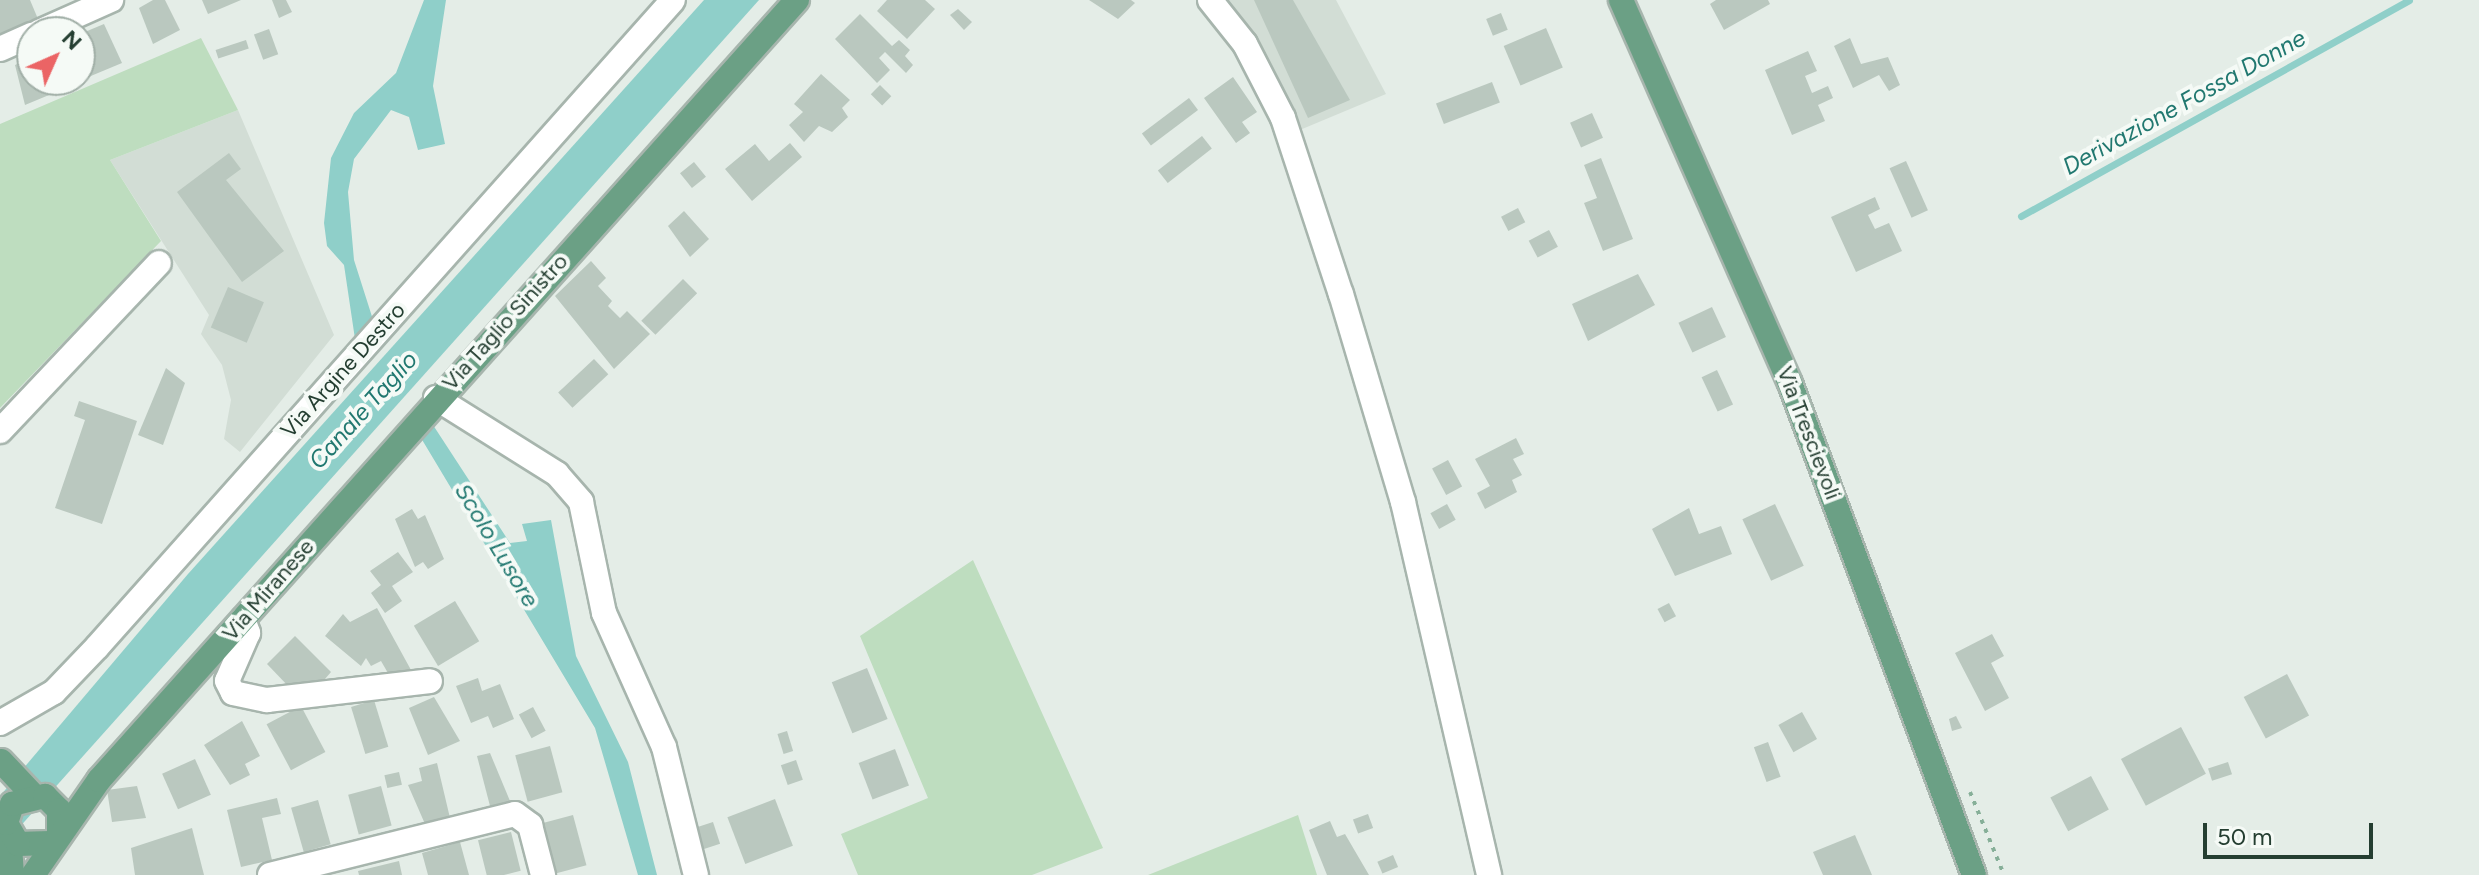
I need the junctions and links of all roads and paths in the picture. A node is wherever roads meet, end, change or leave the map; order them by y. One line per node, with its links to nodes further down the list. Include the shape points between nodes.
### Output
1 (111, 0): 6 (street)
2 (673, 0): 12 (street, Via Argine Destro, via 97,647 54,692)
3 (797, 0): 8 (main road, Via Taglio Sinistro)
4 (1210, 0): 22 (street, via 1245,44 1283,118 1341,294 1403,502)
5 (1621, 0): 23 (main road, Via Trescievoli, via 1790,383)
6 (75, 16)
7 (159, 263): 9 (street)
8 (436, 398): 10 (main road, Via Miranese); 21 (street, Via Taglio Sinistro, via 557,474 581,502 604,613 664,747)
9 (6, 424)
10 (243, 619): 11 (street, via 248,633 227,681 233,693 267,700); 14 (main road, Via Miranese)
11 (430, 681)
12 (0, 723)
13 (0, 763): 15 (main road)
14 (99, 780): 15 (main road, Via Miranese); 17 (main road, Via Miranese)
15 (50, 795): 16 (main road, Via Miranese); 17 (main road)
16 (8, 832): 17 (main road)
17 (55, 837): 18 (main road, Via Miranese)
18 (33, 875)
19 (270, 875): 20 (street, via 515,814 530,825)
20 (543, 875)
21 (696, 875)
22 (1489, 875)
23 (1974, 875)

